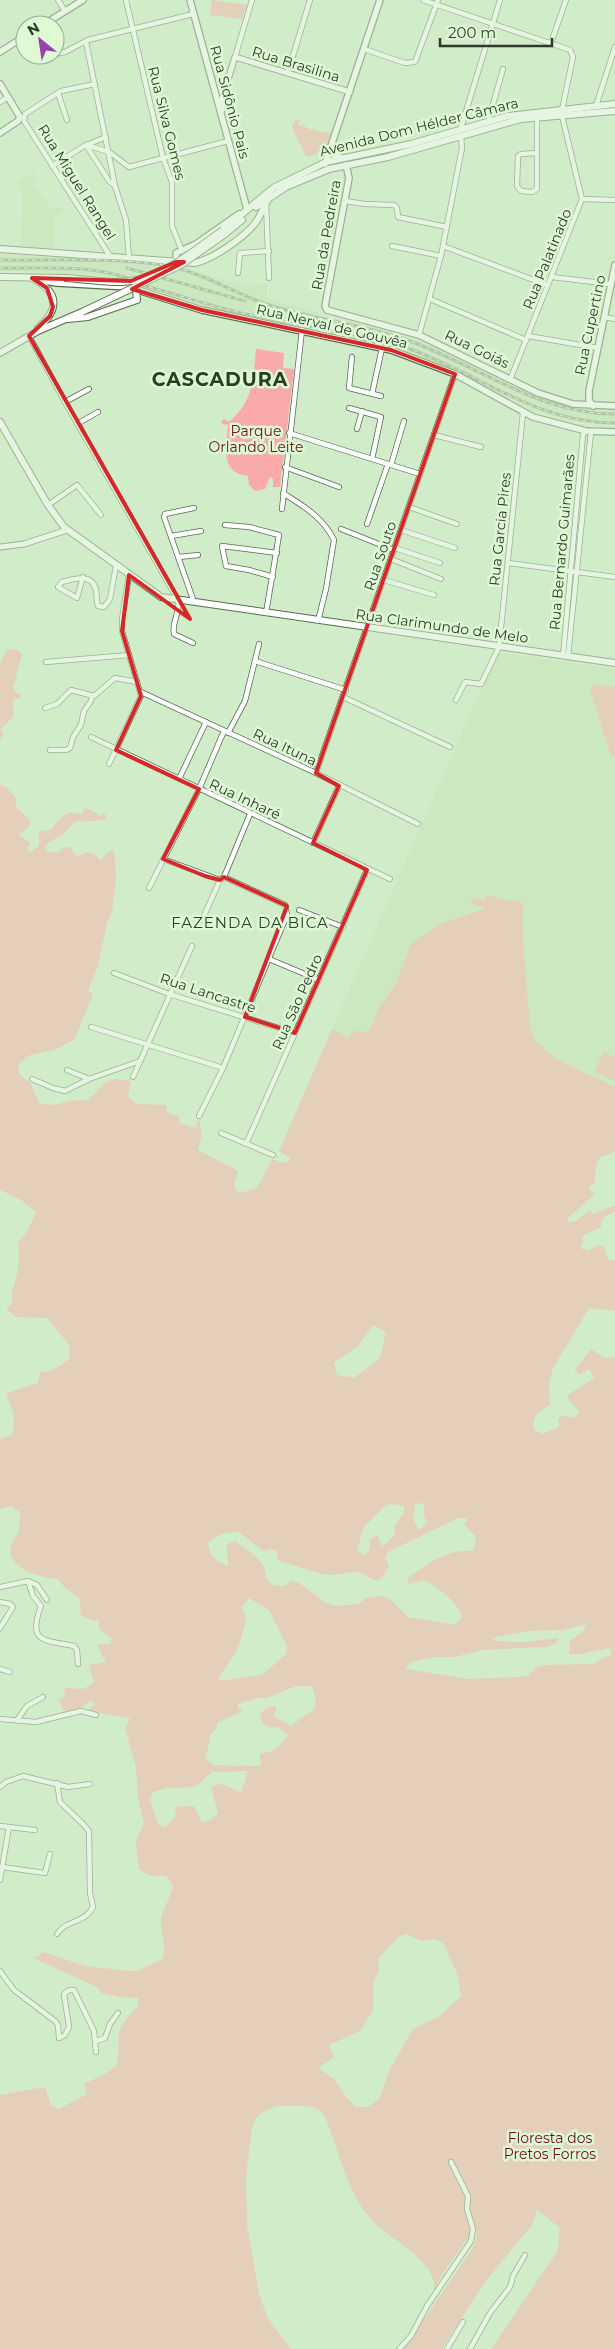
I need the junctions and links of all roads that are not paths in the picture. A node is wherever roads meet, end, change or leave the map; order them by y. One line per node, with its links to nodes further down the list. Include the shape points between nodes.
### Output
1 (58, 0): 12 (street)
2 (83, 0): 12 (main road)
3 (126, 0): 16 (street, Rua Silva Gomes)
4 (190, 0): 13 (main road, Rua Sidônio Pais)
5 (252, 0): 24 (street)
6 (310, 0): 26 (street)
7 (380, 0): 21 (main road)
8 (423, 0): 11 (street)
9 (500, 0): 15 (street)
10 (566, 0): 19 (street)
11 (437, 2): 15 (street); 21 (street, via 415,62 405,64)
12 (65, 11): 14 (main road)
13 (193, 14): 16 (street); 39 (main road, Rua Sidônio Pais)
14 (59, 15)
15 (492, 24): 19 (street); 45 (street)
16 (133, 29): 18 (street); 52 (street, Rua Silva Gomes)
17 (15, 42): 22 (main road)
18 (86, 42): 23 (street); 28 (street)
19 (551, 43): 37 (street, via 565,47 573,57)
20 (615, 47): 34 (street)
21 (364, 49): 29 (main road)
22 (0, 52)
23 (65, 52)
24 (235, 57): 26 (street, Rua Brasilina); 39 (street, via 221,102)
25 (503, 69): 43 (street)
26 (288, 72): 29 (street, Rua Brasilina)
27 (0, 84): 31 (main road)
28 (95, 84): 30 (street); 46 (street)
29 (350, 92): 49 (main road)
30 (58, 93): 38 (street); 41 (street)
31 (8, 97): 32 (street); 35 (main road)
32 (0, 102)
33 (615, 104): 34 (main road, Avenida Dom Hélder Câmara)
34 (596, 106): 37 (main road, Avenida Dom Hélder Câmara)
35 (18, 112): 38 (street, Rua Miguel Rangel); 42 (main road, Rua Miguel Rangel)
36 (615, 112): 37 (main road, Avenida Dom Hélder Câmara)
37 (562, 113): 40 (main road, Avenida Dom Hélder Câmara); 43 (main road, Avenida Dom Hélder Câmara, via 516,114); 60 (street, Rua Palatinado)
38 (25, 114): 42 (street, Rua Miguel Rangel)
39 (222, 118): 47 (main road, Rua Sidônio Pais)
40 (537, 118): 45 (main road, Avenida Dom Hélder Câmara); 51 (street)
41 (66, 120)
42 (21, 121): 44 (main road); 56 (street, Rua Miguel Rangel)
43 (488, 122): 45 (main road, Avenida Dom Hélder Câmara)
44 (0, 133)
45 (460, 133): 53 (main road, Avenida Dom Hélder Câmara); 55 (main road, Avenida Dom Hélder Câmara, via 388,156); 66 (street, via 462,148)
46 (106, 137): 48 (street); 50 (street)
47 (228, 141): 52 (street); 63 (main road, Rua Sidônio Pais)
48 (86, 145): 50 (street); 56 (street); 58 (street)
49 (330, 150): 53 (main road); 54 (main road)
50 (109, 152): 52 (street, via 129,167); 58 (street)
51 (537, 153): 51 (street, via 518,156 519,190 532,192 537,189)
52 (163, 158): 71 (street, Rua Silva Gomes, via 172,182 172,226)
53 (343, 158): 54 (main road, Avenida Dom Hélder Câmara)
54 (326, 162): 57 (main road); 63 (main road, Avenida Dom Hélder Câmara, via 273,188)
55 (346, 165): 57 (main road, Avenida Dom Hélder Câmara); 62 (main road, Rua da Pedreira, via 350,174)
56 (52, 166): 73 (street, Rua Miguel Rangel)
57 (320, 172): 59 (main road, Avenida Dom Hélder Câmara)
58 (115, 186): 75 (street, via 126,220)
59 (268, 199): 64 (main road); 65 (street); 67 (main road, Avenida Dom Hélder Câmara)
60 (582, 199): 61 (street); 80 (street, Rua Palatinado)
61 (615, 200)
62 (345, 202): 66 (street, via 394,205 398,217); 87 (main road, Rua da Pedreira)
63 (245, 211): 67 (main road, Avenida Dom Hélder Câmara); 71 (main road, Avenida Dom Hélder Câmara)
64 (256, 222): 65 (street); 76 (main road, via 208,259 195,263)
65 (268, 223): 72 (street)
66 (447, 227): 69 (street)
67 (224, 232): 81 (main road, bridge, via 140,279); 89 (main road, bridge, via 180,265)
68 (392, 246): 74 (street)
69 (443, 246): 74 (street); 84 (street)
70 (0, 249): 73 (main road)
71 (182, 250): 76 (main road, via 175,254)
72 (269, 251): 78 (street, via 240,253); 82 (street)
73 (110, 256): 75 (main road)
74 (441, 256): 86 (street)
75 (129, 258): 76 (main road)
76 (177, 262)
77 (615, 266): 83 (main road, Rua Cupertino)
78 (238, 273)
79 (0, 277): 81 (main road)
80 (552, 277): 83 (street); 84 (street, Rua Palatinado)
81 (32, 278): 85 (main road, Rua Nerval de Gouvêa); 93 (main road, via 48,288 54,307 50,316)
82 (269, 278)
83 (610, 284): 88 (main road, Rua Cupertino)
84 (547, 285): 94 (street, Rua Palatinado)
85 (136, 290): 89 (main road, via 137,300 88,317); 91 (main road, Rua Nerval de Gouvêa, via 202,310)
86 (430, 298): 92 (street); 94 (street)
87 (327, 310): 92 (main road, Rua Goiás)
88 (604, 317): 90 (street); 96 (main road, Rua Cupertino)
89 (67, 319): 93 (main road)
90 (615, 319)
91 (302, 330): 95 (main road, Rua Nerval de Gouvêa); 119 (street)
92 (419, 335): 100 (main road, Rua Goiás)
93 (29, 336): 97 (main road); 105 (street)
94 (527, 338): 96 (street); 100 (street, Rua Palatinado)
95 (382, 348): 99 (main road, Rua Nerval de Gouvêa); 103 (street)
96 (598, 348): 102 (main road, Rua Cupertino)
97 (0, 353)
98 (352, 357): 103 (street, via 348,388)
99 (455, 374): 112 (main road, Rua Nerval de Gouvêa); 120 (street, Rua Souto)
100 (510, 380): 106 (main road, Rua Goiás, via 538,393)
101 (89, 388): 105 (street)
102 (589, 391): 106 (main road, Rua Cupertino); 107 (main road, Rua Cupertino)
103 (372, 394): 104 (street)
104 (380, 396)
105 (65, 402): 115 (street)
106 (579, 404): 107 (main road, Rua Goiás)
107 (593, 406): 108 (main road, Rua Goiás)
108 (615, 406)
109 (349, 408): 111 (street)
110 (98, 412): 115 (street)
111 (362, 412): 116 (street); 122 (street, via 381,417)
112 (522, 413): 117 (main road, Rua Nerval de Gouvêa); 149 (street, Rua Garcia Pires)
113 (404, 421): 123 (street)
114 (0, 422): 128 (main road, Rua Clarimundo de Melo)
115 (77, 424): 159 (street)
116 (357, 429)
117 (588, 431): 118 (main road, Rua Nerval de Gouvêa); 151 (street, Rua Bernardo Guimarães)
118 (615, 432)
119 (289, 433): 122 (street); 124 (street)
120 (434, 435): 121 (street); 125 (street, Rua Souto)
121 (481, 447)
122 (372, 459): 123 (street)
123 (389, 464): 125 (street); 134 (street)
124 (286, 467): 126 (street); 127 (street)
125 (420, 474): 129 (street, Rua Souto)
126 (339, 487)
127 (283, 493): 131 (street); 162 (street, via 313,513 334,540)
128 (48, 505): 132 (street, via 77,484); 137 (main road, Rua Clarimundo de Melo)
129 (409, 507): 135 (street); 138 (street, Rua Souto)
130 (194, 508): 140 (street, via 168,513 164,517)
131 (282, 509)
132 (101, 515)
133 (225, 524): 144 (street, via 279,535)
134 (367, 524)
135 (457, 524)
136 (341, 529): 143 (street)
137 (68, 530): 141 (street, via 24,544); 150 (main road, Rua Clarimundo de Melo)
138 (401, 530): 142 (street); 143 (street, Rua Souto)
139 (201, 531): 140 (street)
140 (171, 536): 146 (street)
141 (0, 547)
142 (455, 548)
143 (395, 549): 147 (street, Rua Souto); 148 (street)
144 (276, 553): 154 (street); 154 (street, via 222,546 226,566)
145 (198, 555): 146 (street)
146 (179, 558): 160 (street)
147 (391, 559): 156 (street); 157 (street, Rua Souto)
148 (440, 563)
149 (508, 563): 151 (street); 166 (street, Rua Garcia Pires)
150 (116, 566): 152 (main road, Rua Clarimundo de Melo); 153 (street, via 109,603 104,607 98,606 95,586)
151 (574, 571): 155 (street); 168 (street, Rua Bernardo Guimarães)
152 (130, 575): 159 (main road, Rua Clarimundo de Melo, via 156,594); 167 (street, via 122,626)
153 (83, 577): 153 (street, via 77,598 58,587 62,582)
154 (273, 577): 161 (street)
155 (615, 577)
156 (441, 579)
157 (384, 580): 158 (street); 163 (street, Rua Souto)
158 (434, 595)
159 (178, 600): 160 (main road, Rua Clarimundo de Melo); 164 (street, via 179,612 173,631 176,636)
160 (194, 602): 161 (main road, Rua Clarimundo de Melo)
161 (266, 613): 162 (main road, Rua Clarimundo de Melo)
162 (318, 621): 163 (main road, Rua Clarimundo de Melo)
163 (367, 628): 166 (main road, Rua Clarimundo de Melo); 173 (street, Rua Souto)
164 (193, 643)
165 (259, 644): 169 (street)
166 (499, 647): 168 (main road, Rua Clarimundo de Melo); 177 (street, Rua Garcia Pires, via 481,684 465,682)
167 (129, 655): 170 (street); 172 (street)
168 (565, 656): 171 (main road, Rua Clarimundo de Melo)
169 (255, 661): 173 (street); 180 (street, via 246,701)
170 (46, 662)
171 (615, 663)
172 (137, 682): 174 (street); 175 (street, via 114,678)
173 (346, 690): 176 (street, Rua Souto)
174 (141, 692): 179 (street, Rua Ituna); 184 (street)
175 (92, 695): 178 (street, via 71,690 58,704); 183 (street, via 70,748)
176 (343, 697): 182 (street); 186 (street, Rua Souto)
177 (456, 700)
178 (45, 708)
179 (206, 722): 180 (street, Rua Ituna); 187 (street)
180 (226, 732): 186 (street, Rua Ituna); 189 (street)
181 (91, 737): 184 (street, Rua Inharé)
182 (450, 747)
183 (50, 750)
184 (116, 750): 185 (street); 187 (street, Rua Inharé)
185 (109, 764)
186 (316, 774): 188 (street, Rua Ituna)
187 (179, 780): 189 (street, Rua Inharé)
188 (339, 786): 191 (street, Rua Ituna); 192 (street)
189 (198, 789): 190 (street, Rua Inharé); 193 (street)
190 (250, 814): 192 (street, Rua Inharé); 195 (street)
191 (418, 824)
192 (313, 843): 194 (street, Rua Inharé)
193 (163, 858): 195 (street); 197 (street)
194 (367, 870): 196 (street, Rua Inharé); 200 (street, Rua São Pedro)
195 (222, 878): 199 (street); 202 (street, via 286,907 287,915)
196 (390, 879)
197 (149, 888)
198 (299, 910): 200 (street)
199 (202, 920)
200 (343, 927): 204 (street, Rua São Pedro)
201 (192, 946): 205 (street)
202 (269, 960): 204 (street); 206 (street)
203 (114, 973): 205 (street, Rua Lancastre)
204 (319, 980): 208 (street, Rua São Pedro)
205 (169, 994): 206 (street, Rua Lancastre); 209 (street)
206 (245, 1017): 208 (street, Rua Lancastre); 211 (street)
207 (91, 1027): 209 (street)
208 (296, 1033): 218 (street, Rua São Pedro)
209 (147, 1044): 210 (street); 211 (street)
210 (140, 1060): 213 (street); 215 (street)
211 (223, 1068): 216 (street)
212 (67, 1070): 215 (street)
213 (133, 1077)
214 (32, 1079): 215 (street, via 66,1091)
215 (89, 1079)
216 (198, 1116)
217 (221, 1133): 218 (street)
218 (246, 1144): 219 (street)
219 (273, 1155)
220 (28, 1581): 221 (street); 222 (street, via 37,1585); 225 (street, via 41,1606 35,1622 37,1633 50,1642 74,1646)
221 (0, 1587)
222 (47, 1600)
223 (0, 1602): 224 (street, via 12,1607)
224 (0, 1628)
225 (78, 1664)
226 (0, 1669): 227 (street)
227 (10, 1672)
228 (43, 1696): 231 (street, via 28,1706)
229 (96, 1715): 231 (street, via 81,1711 36,1722)
230 (0, 1720): 231 (street)
231 (17, 1720)
232 (57, 1783): 233 (street, via 73,1787); 234 (street, via 23,1776); 241 (street, via 60,1802 89,1831 90,1893 94,1907 82,1919 63,1926)
233 (90, 1784)
234 (0, 1787)
235 (0, 1826): 236 (street)
236 (9, 1827): 237 (street); 239 (street)
237 (35, 1830)
238 (50, 1854): 239 (street, via 45,1873)
239 (2, 1867): 240 (street)
240 (0, 1880)
241 (57, 1934)
242 (0, 1971): 244 (street, via 14,1990 56,2021 59,2038 69,2027 64,1994 72,1989 79,1997)
243 (118, 2013): 244 (street, via 105,2038)
244 (96, 2041): 245 (street)
245 (96, 2052)
246 (451, 2162): 249 (street, via 468,2196 467,2209 473,2229 471,2241 411,2336)
247 (525, 2255): 251 (street, via 510,2287 490,2313)
248 (463, 2322): 250 (street)
249 (399, 2349)
250 (447, 2349)
251 (470, 2349)

